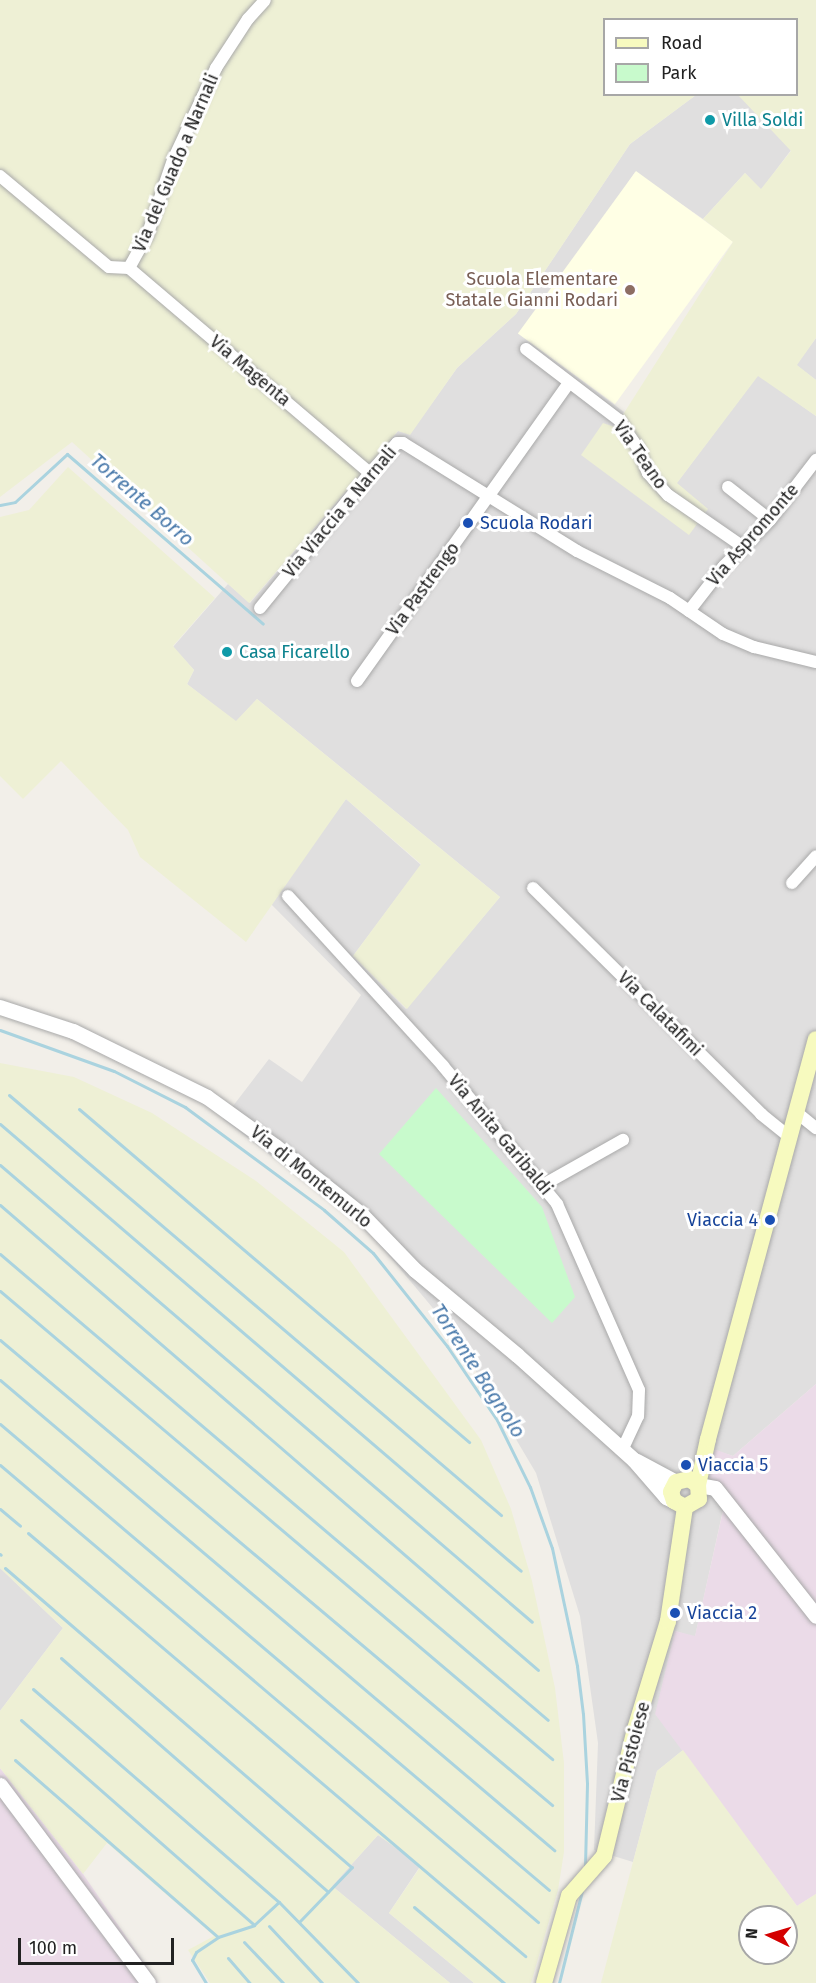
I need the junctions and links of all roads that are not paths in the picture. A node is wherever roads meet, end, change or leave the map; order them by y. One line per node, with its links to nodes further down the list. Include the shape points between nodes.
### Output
1 (265, 0): 3 (street, Via del Guado a Narnali, via 216,68 173,160 147,237)
2 (0, 176): 3 (street, via 109,267)
3 (129, 268): 7 (street, Via Magenta)
4 (526, 349): 5 (street, Via Teano)
5 (568, 383): 9 (street); 11 (street, Via Teano, via 619,420 639,450 648,473 668,495)
6 (816, 460): 10 (street, Via Aspromonte)
7 (370, 473): 9 (street, Via Viaccia a Narnali, via 397,443 402,443); 12 (street, Via Viaccia a Narnali)
8 (728, 487): 10 (street)
9 (489, 498): 13 (street, Via Viaccia a Narnali, via 591,560); 15 (street, Via Pastrengo)
10 (770, 520): 11 (street, Via Aspromonte)
11 (742, 546): 13 (street, Via Aspromonte)
12 (260, 608)
13 (689, 611): 14 (street, Via Viaccia a Narnali, via 738,642)
14 (816, 662)
15 (357, 681)
16 (816, 856): 17 (street)
17 (792, 883)
18 (533, 888): 24 (street, Via Calatafimi, via 761,1114)
19 (288, 896): 26 (street, Via Anita Garibaldi, via 443,1066)
20 (0, 1007): 27 (street, Via di Montemurlo, via 73,1031 216,1104 362,1215 415,1270)
21 (816, 1039): 22 (main road, Via Pistoiese)
22 (796, 1112): 23 (street); 24 (main road, Via Pistoiese)
23 (816, 1128)
24 (789, 1137): 28 (main road, Via Pistoiese, via 708,1440)
25 (622, 1140): 26 (street)
26 (543, 1185): 27 (street, Via Anita Garibaldi, via 557,1204 639,1390 638,1416)
27 (628, 1455): 28 (street, Via di Montemurlo)
28 (687, 1492): 29 (street, Via di Montemurlo, via 711,1485); 32 (main road, Via Pistoiese, via 668,1621 599,1866 578,1884 567,1901)
29 (816, 1616)
30 (0, 1785): 31 (street)
31 (148, 1983)
32 (544, 1983)

